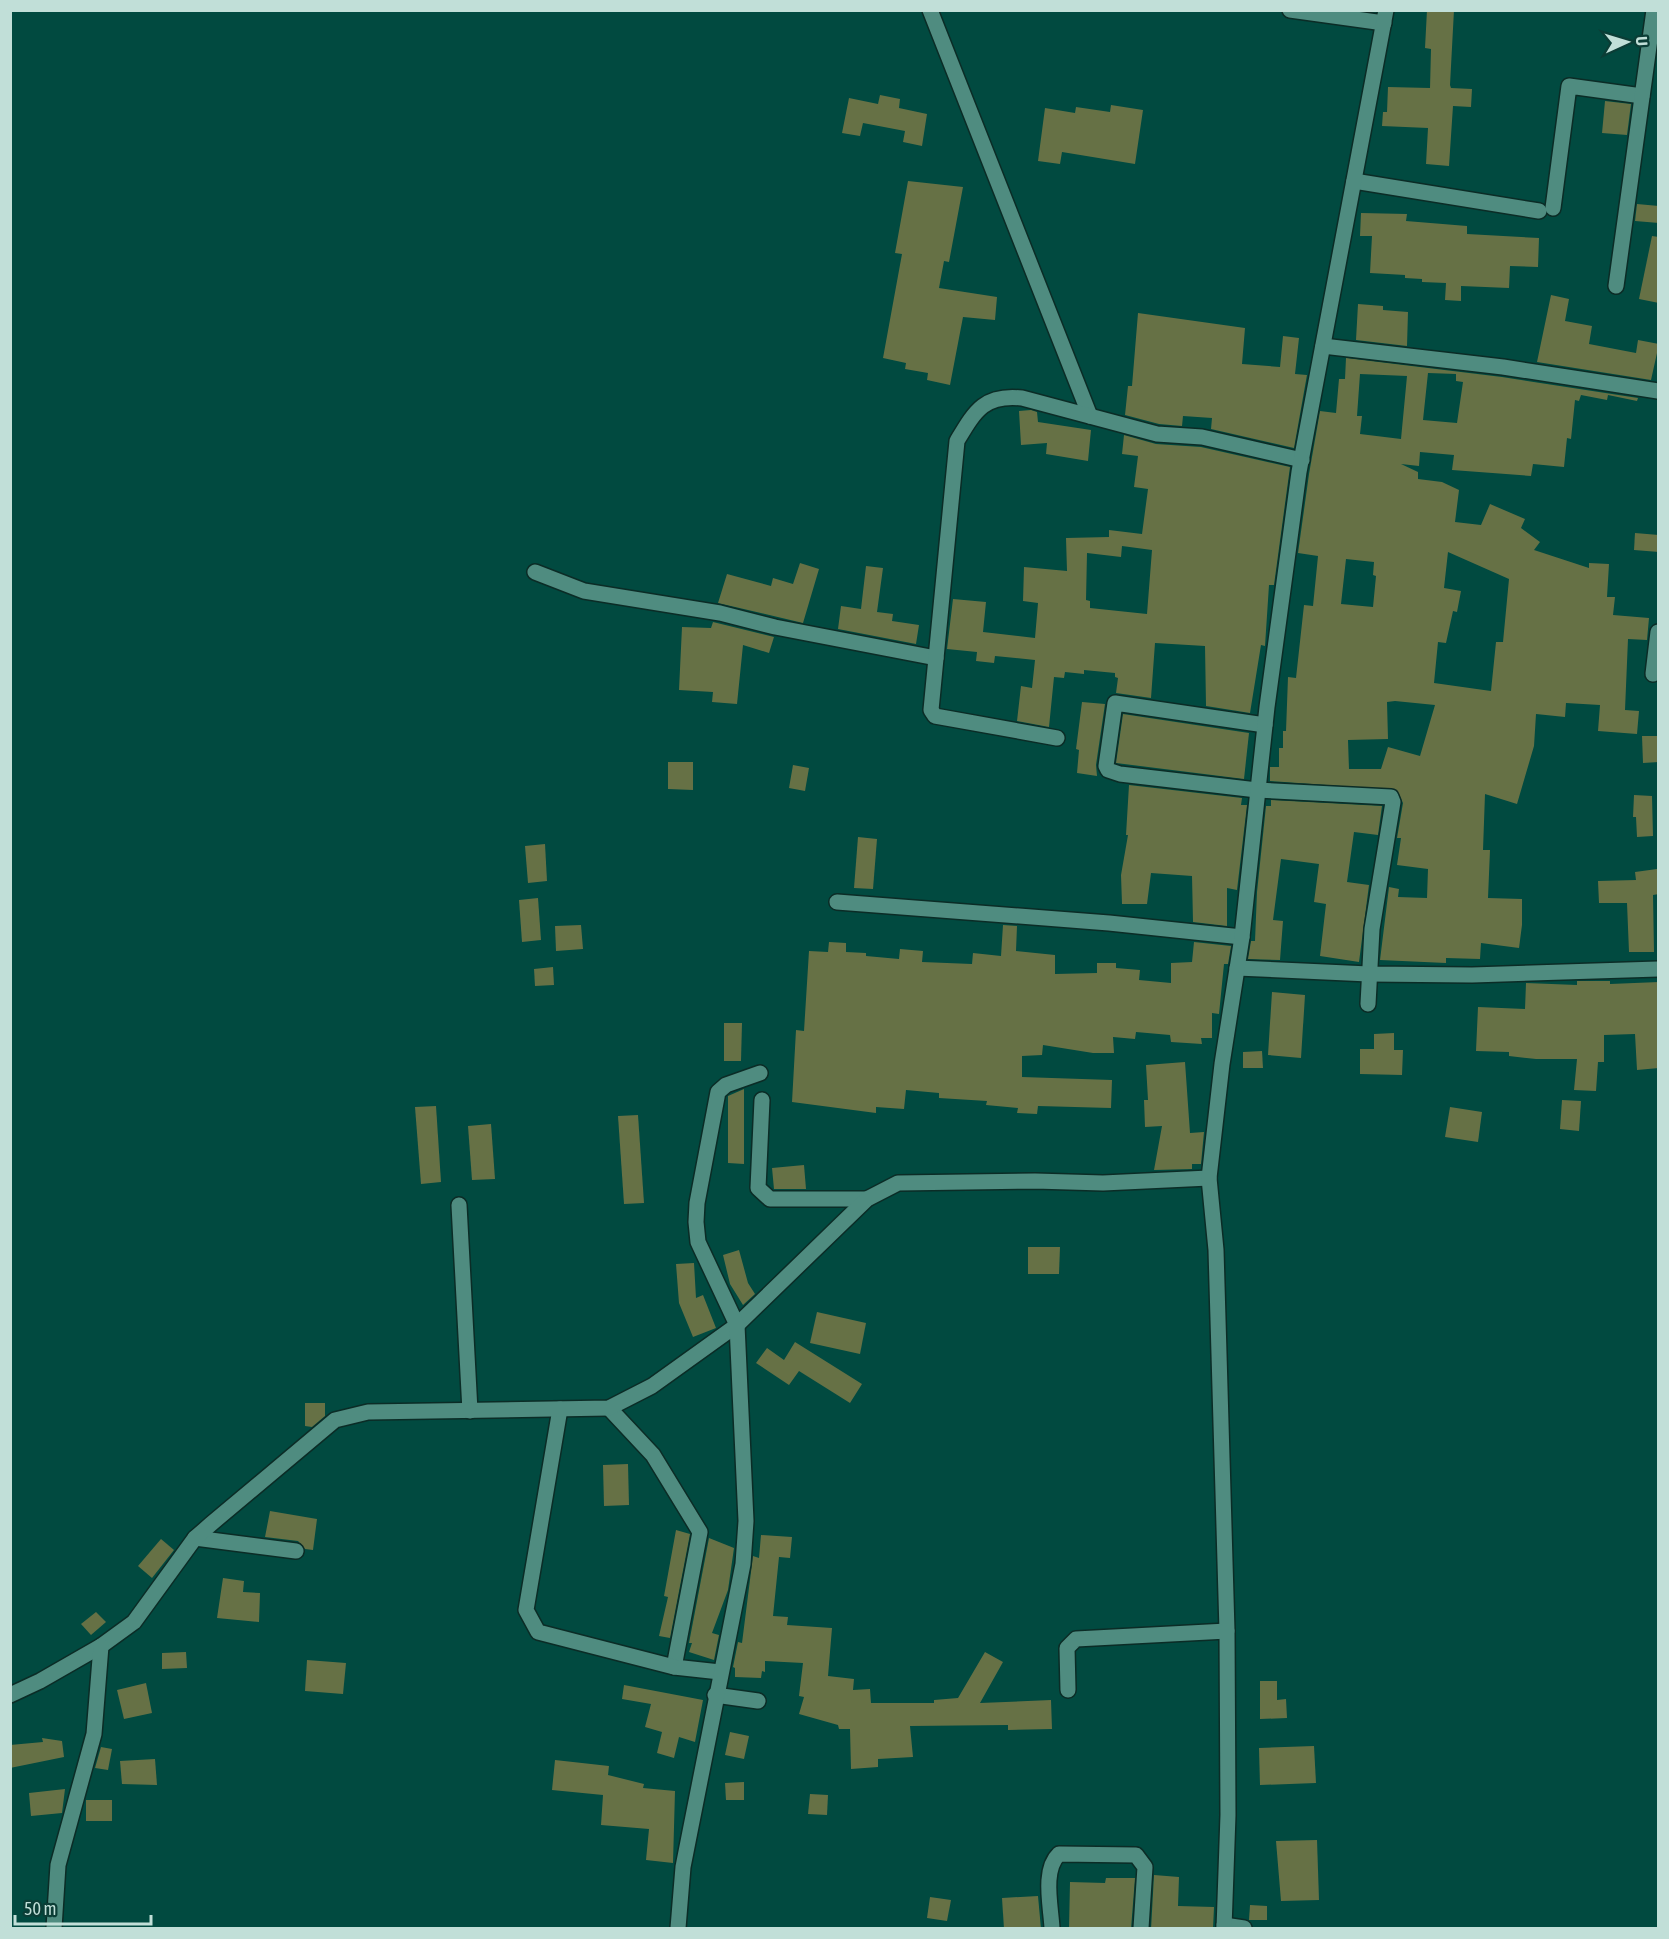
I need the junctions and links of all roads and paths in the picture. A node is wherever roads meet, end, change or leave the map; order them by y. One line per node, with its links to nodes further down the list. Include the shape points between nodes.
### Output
1 (930, 10): 10 (street)
2 (1290, 10): 4 (street)
3 (1653, 10): 5 (street)
4 (1385, 16): 6 (street)
5 (1642, 96): 6 (street, via 1569,86 1546,210); 7 (street)
6 (1354, 181): 8 (street)
7 (1616, 286)
8 (1323, 346): 9 (street); 11 (street)
9 (1659, 391)
10 (1090, 416): 11 (street, via 1157,434 1202,437); 14 (street, via 1001,396 975,412 957,441)
11 (1302, 460): 16 (street)
12 (535, 572): 14 (street, via 584,591 720,613)
13 (1659, 632): 15 (street)
14 (936, 658): 17 (street, via 931,710 935,716)
15 (1653, 674)
16 (1265, 725): 18 (street); 18 (street, via 1115,703 1106,759 1108,770 1120,774)
17 (1058, 738)
18 (1257, 790): 20 (street); 23 (street, via 1391,797)
19 (837, 902): 20 (street)
20 (1242, 937): 21 (street)
21 (1237, 968): 23 (street); 27 (street)
22 (1659, 969): 23 (street)
23 (1369, 974): 24 (street)
24 (1368, 1004)
25 (760, 1073): 30 (street, via 726,1085 718,1092 697,1203 698,1242)
26 (762, 1100): 28 (street, via 758,1188 765,1197)
27 (1209, 1178): 28 (street, via 1103,1183 898,1183); 36 (street, via 1216,1250)
28 (867, 1199): 30 (street)
29 (459, 1205): 33 (street)
30 (737, 1325): 31 (street, via 652,1386); 39 (street, via 746,1521 743,1564)
31 (609, 1408): 32 (street); 38 (street, via 653,1455 700,1532)
32 (560, 1409): 33 (street); 38 (street, via 526,1610 538,1632)
33 (470, 1411): 34 (street, via 368,1412 336,1420)
34 (195, 1538): 35 (street); 37 (street, via 134,1622)
35 (296, 1551)
36 (1227, 1631): 40 (street, via 1076,1639 1067,1648); 44 (street)
37 (101, 1646): 41 (street); 45 (street, via 94,1734 58,1865)
38 (674, 1667): 39 (street)
39 (720, 1672): 42 (street)
40 (1068, 1690)
41 (10, 1695)
42 (715, 1695): 43 (street); 46 (street, via 683,1867)
43 (758, 1701)
44 (1224, 1927): 49 (street)
45 (54, 1929)
46 (678, 1929)
47 (1052, 1929): 48 (street, via 1050,1870 1059,1854 1136,1855 1141,1859 1145,1867)
48 (1141, 1929)
49 (1244, 1929)

